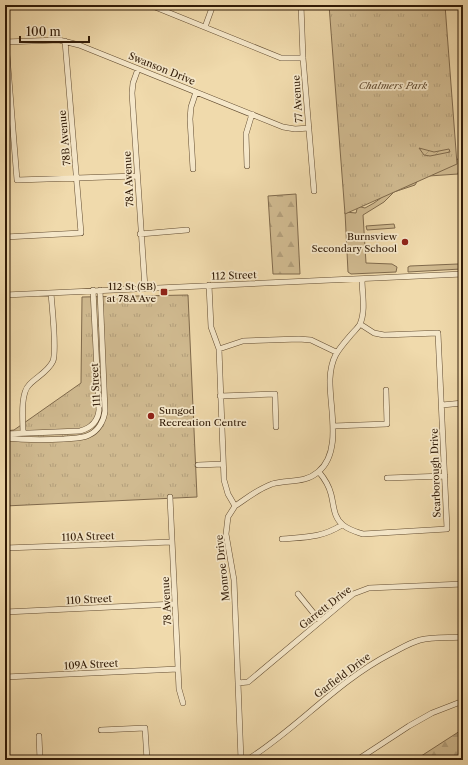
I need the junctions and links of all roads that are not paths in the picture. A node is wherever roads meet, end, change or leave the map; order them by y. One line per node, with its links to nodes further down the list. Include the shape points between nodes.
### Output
1 (150, 5): 4 (street)
2 (213, 5): 5 (street)
3 (301, 5): 8 (street, 77 Avenue)
4 (161, 7): 5 (street)
5 (204, 27): 8 (street, via 281,58)
6 (65, 41): 7 (street, Swanson Drive); 9 (street, Swanson Drive); 16 (street, 78B Avenue)
7 (6, 42): 16 (street, via 17,180)
8 (303, 58): 12 (street, 77 Avenue)
9 (138, 69): 10 (street, Swanson Drive); 15 (street, 78A Avenue, via 132,93)
10 (196, 92): 11 (street, Swanson Drive); 14 (street, via 190,119)
11 (252, 114): 12 (street, Swanson Drive, via 283,127); 13 (street, via 246,134)
12 (309, 128): 17 (street, 77 Avenue)
13 (247, 166)
14 (193, 169)
15 (136, 176): 16 (street); 19 (street, 78A Avenue)
16 (76, 178): 20 (street, 78B Avenue, via 81,233)
17 (314, 191)
18 (187, 230): 19 (street)
19 (140, 234): 24 (street, 78A Avenue)
20 (5, 237)
21 (463, 274): 22 (street, 112 Street)
22 (362, 279): 23 (street, 112 Street); 29 (street, via 363,310)
23 (209, 285): 24 (street, 112 Street); 30 (street, via 211,326)
24 (145, 288): 26 (street, 112 Street)
25 (93, 290): 26 (street, 112 Street); 27 (street, 112 Street); 39 (street, 111 Street, via 99,410 96,420 89,428 80,431)
26 (100, 290): 40 (street, 111 Street, via 105,406 101,424 93,433 80,438)
27 (51, 293): 28 (street, 112 Street); 39 (street, via 54,356 48,368 26,388)
28 (5, 295)
29 (360, 324): 31 (street); 34 (street, Scarborough Drive, via 374,333 384,335 438,332)
30 (219, 349): 31 (street, via 243,341 299,339 311,340); 33 (street)
31 (336, 352): 36 (street, via 330,379)
32 (386, 390): 36 (street, via 387,424)
33 (220, 396): 37 (street, via 275,394); 41 (street)
34 (442, 404): 35 (street); 44 (street, Scarborough Drive)
35 (463, 404)
36 (333, 426): 43 (street, via 331,453)
37 (276, 427)
38 (5, 434): 39 (street, 111 Street)
39 (23, 434)
40 (5, 438)
41 (223, 464): 42 (street); 47 (street, via 226,488)
42 (198, 465)
43 (319, 472): 47 (street, via 296,482 273,484 259,489); 48 (street, via 332,495 333,509)
44 (444, 476): 45 (street); 48 (street, Scarborough Drive, via 447,529 363,534)
45 (387, 478)
46 (170, 497): 50 (street, 78 Avenue)
47 (235, 506): 60 (street, Monroe Drive, via 228,517 226,534 234,580)
48 (342, 525): 49 (street, via 319,536)
49 (282, 539)
50 (172, 542): 51 (street, 110A Street); 54 (street, 78 Avenue)
51 (5, 548)
52 (463, 584): 56 (street, Garrett Drive, via 369,588 353,594)
53 (298, 594): 56 (street)
54 (175, 604): 55 (street, 110 Street); 58 (street, 78 Avenue)
55 (5, 612)
56 (320, 621): 60 (street, Garrett Drive, via 248,682)
57 (463, 637): 68 (street, Garfield Drive, via 422,640 378,660 339,687 266,748)
58 (178, 669): 59 (street, 109A Street); 62 (street, 78 Avenue)
59 (5, 677)
60 (238, 683): 67 (street, Monroe Drive)
61 (463, 701): 69 (street, via 432,713)
62 (183, 703)
63 (101, 730): 66 (street, via 145,728)
64 (38, 736): 65 (street)
65 (40, 760)
66 (147, 760)
67 (241, 760)
68 (247, 760)
69 (357, 760)

